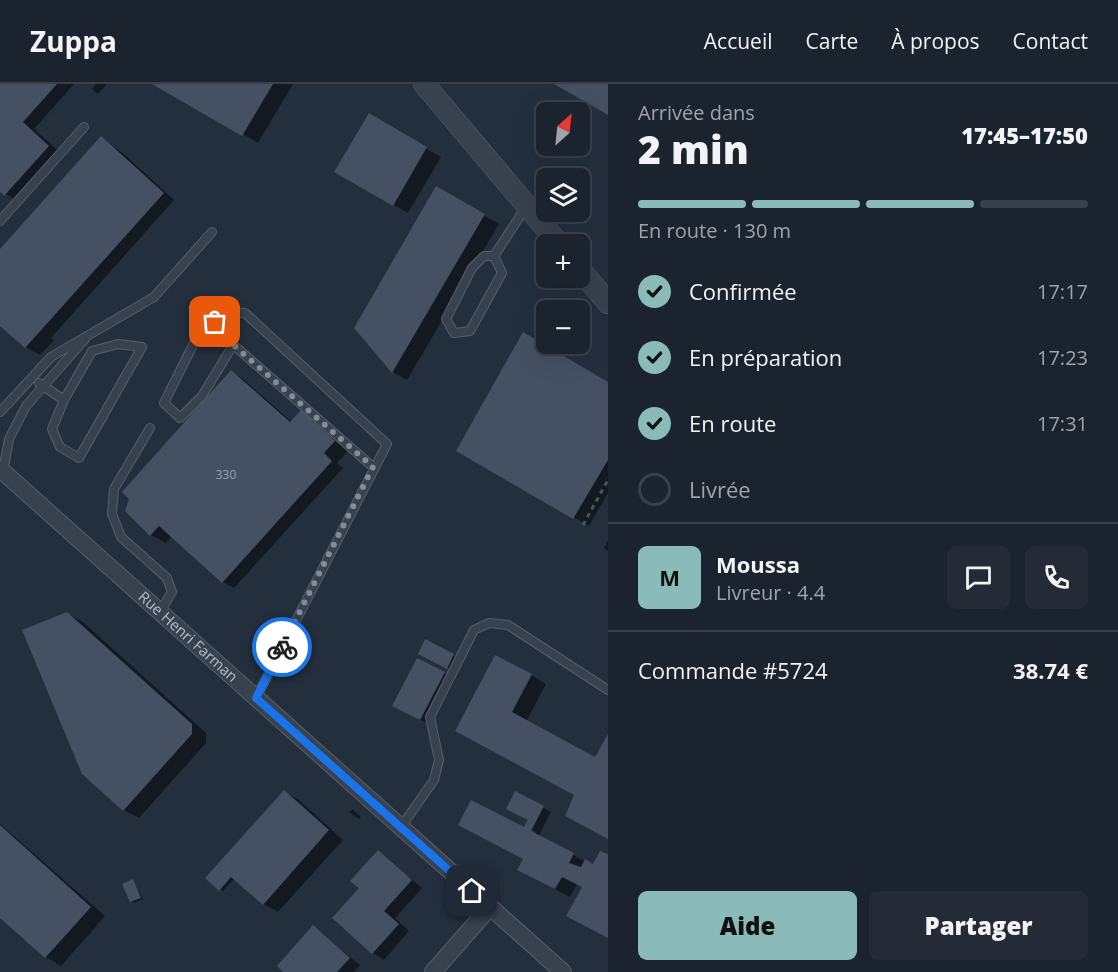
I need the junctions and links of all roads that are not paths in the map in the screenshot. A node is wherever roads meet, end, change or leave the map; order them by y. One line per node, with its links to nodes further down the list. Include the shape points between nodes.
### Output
1 (424, 84): 3 (street)
2 (84, 128): 4 (lane)
3 (526, 206): 6 (street); 7 (lane)
4 (0, 221)
5 (212, 232): 11 (lane, via 154,297)
6 (550, 234)
7 (494, 256): 7 (lane, via 484,256 472,268 446,319 454,333 470,331 502,273)
8 (590, 281): 9 (street)
9 (608, 303)
10 (215, 322): 12 (lane); 12 (lane, via 199,333 164,403 180,418 202,396); 18 (lane, via 221,310 245,314 387,444)
11 (91, 332): 13 (lane, via 51,357); 14 (lane)
12 (233, 345): 18 (lane)
13 (31, 378): 14 (lane); 16 (lane)
14 (44, 386): 15 (lane); 19 (lane, via 26,406 9,439)
15 (64, 399): 15 (lane, via 52,429 60,447 79,458 142,347 117,344 92,351)
16 (0, 412)
17 (150, 428): 20 (lane, via 114,489 112,514 121,537 167,578 172,592)
18 (373, 467): 22 (lane)
19 (2, 471): 20 (street, Rue Henri Farman)
20 (160, 612): 22 (street, Rue Henri Farman)
21 (608, 690): 23 (lane, via 508,626 489,623 474,630 430,717 438,760 434,780)
22 (256, 698): 23 (street, Rue Henri Farman)
23 (401, 827): 24 (street, Rue Henri Farman)
24 (490, 907): 25 (street); 26 (street, Rue Henri Farman)
25 (433, 972)
26 (563, 972)

